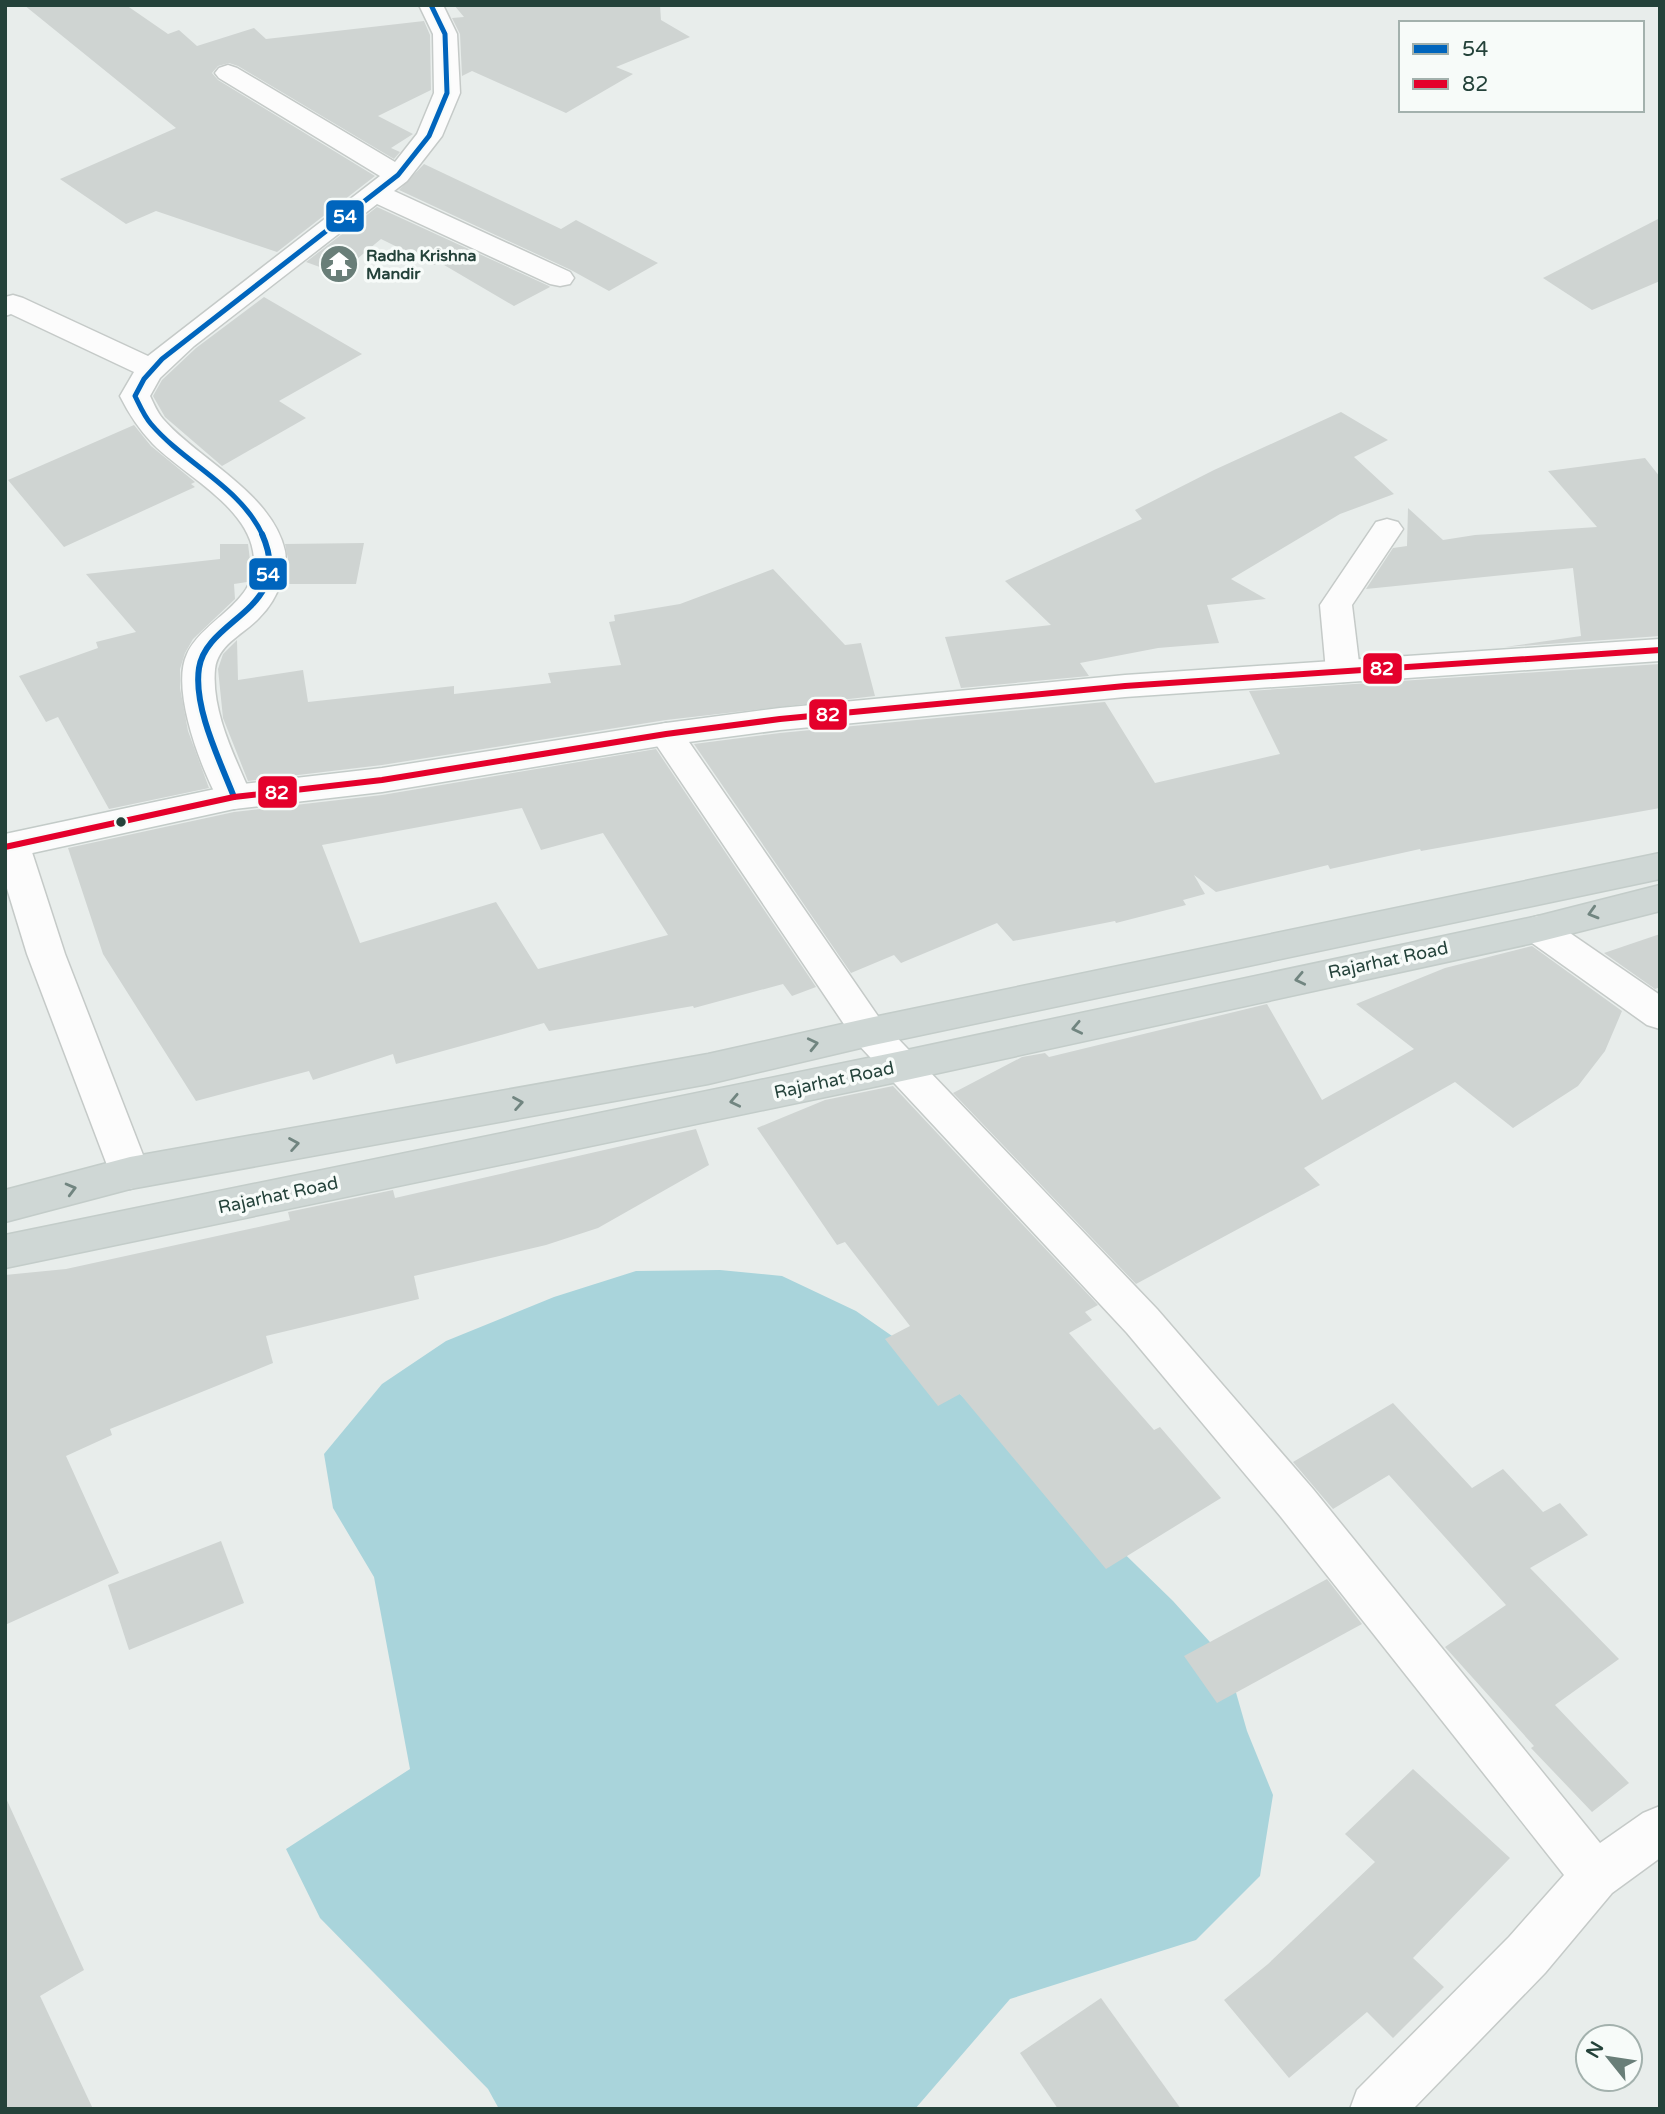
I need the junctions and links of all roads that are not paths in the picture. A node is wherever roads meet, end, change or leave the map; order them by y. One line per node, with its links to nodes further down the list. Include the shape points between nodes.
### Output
1 (431, 5): 3 (street, via 445,34 447,93 429,136)
2 (228, 73): 3 (street)
3 (386, 184): 4 (street); 6 (street)
4 (560, 278)
5 (5, 307): 6 (street, via 13,304)
6 (151, 369): 11 (street, via 135,396 150,424 242,505 269,549 263,593 252,610 202,655 198,688 203,716)
7 (1387, 529): 9 (street, via 1336,606)
8 (1660, 650): 9 (street)
9 (1343, 671): 10 (street, via 945,702)
10 (666, 734): 11 (street, via 382,780); 17 (street)
11 (234, 797): 12 (street)
12 (9, 847): 19 (street)
13 (1660, 866): 17 (main road, Rajarhat Road)
14 (1660, 898): 15 (main road, Rajarhat Road, one-way to 15)
15 (1538, 929): 16 (street); 18 (main road, Rajarhat Road, one-way to 18)
16 (1660, 1015)
17 (869, 1032): 18 (street); 19 (main road, Rajarhat Road, one-way to 17, via 694,1071)
18 (902, 1066): 21 (main road, Rajarhat Road, one-way to 21); 23 (street, via 1142,1321 1297,1503)
19 (130, 1173): 20 (main road, Rajarhat Road, one-way to 19)
20 (5, 1206)
21 (5, 1252)
22 (1660, 1829): 23 (street)
23 (1595, 1877): 24 (street, via 1518,1964)
24 (1376, 2109)

